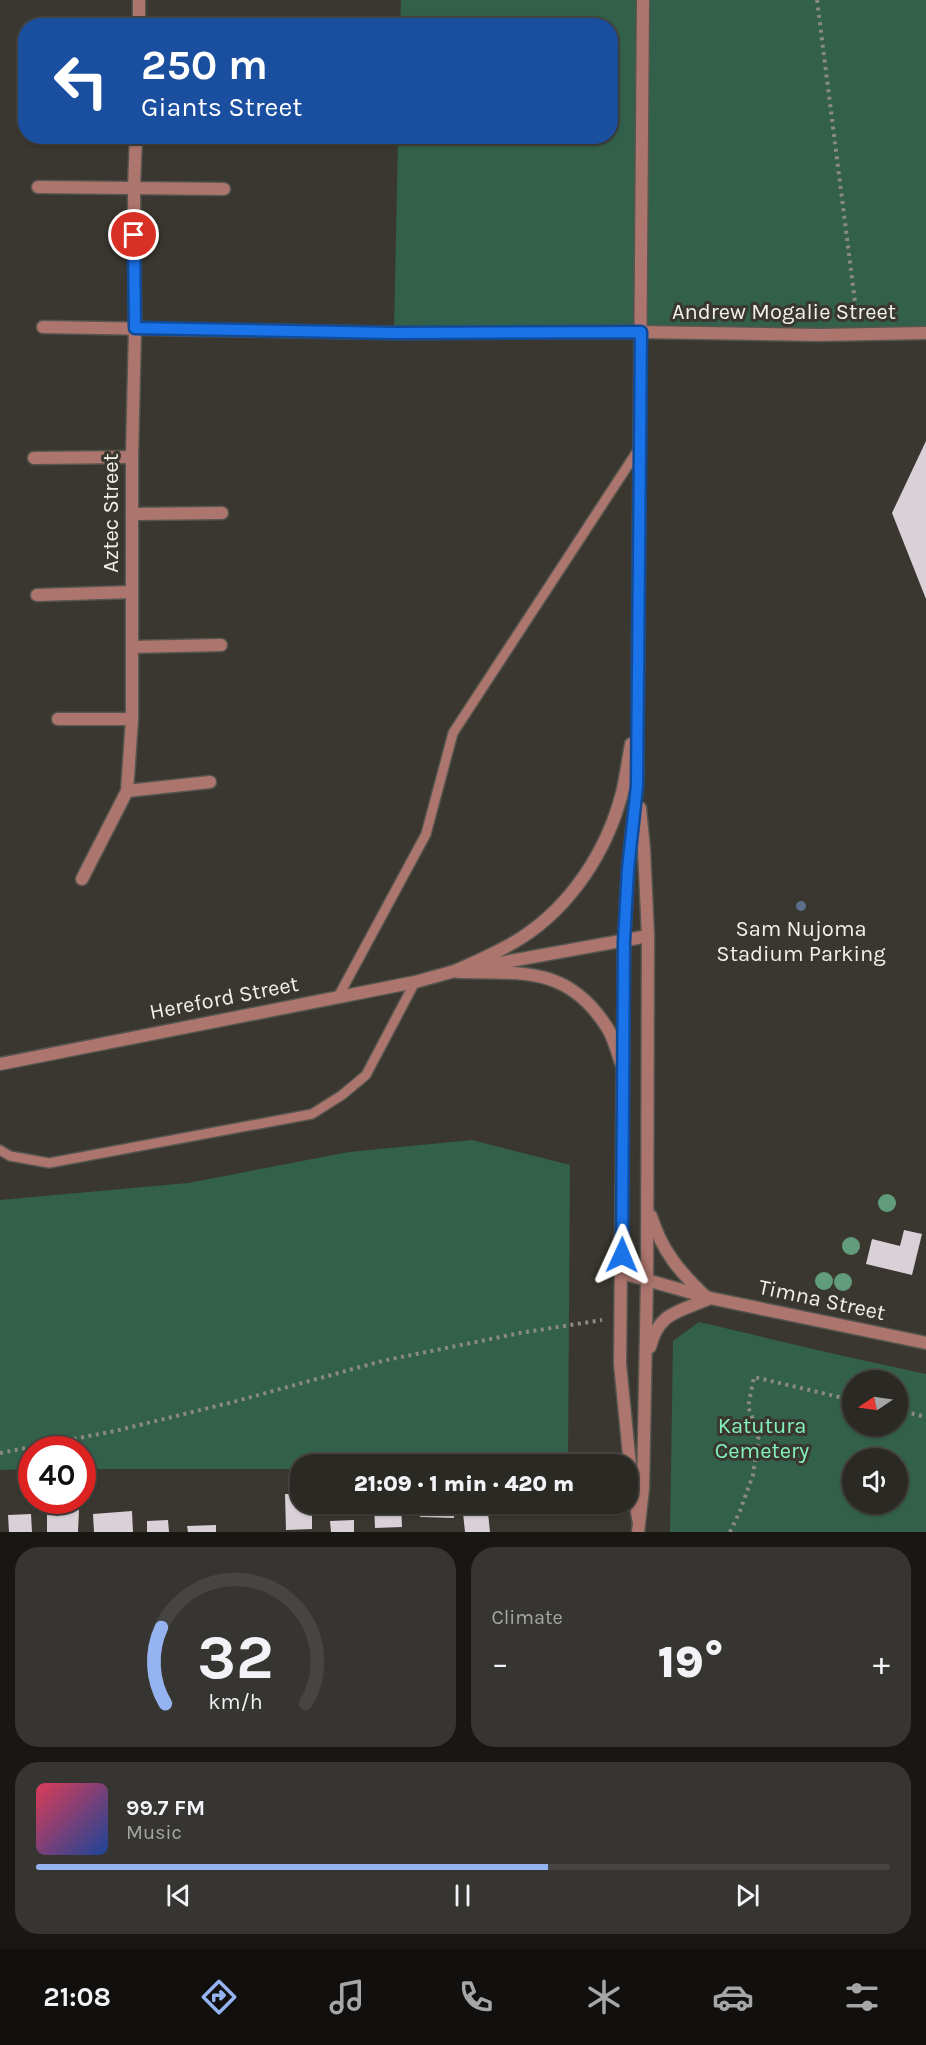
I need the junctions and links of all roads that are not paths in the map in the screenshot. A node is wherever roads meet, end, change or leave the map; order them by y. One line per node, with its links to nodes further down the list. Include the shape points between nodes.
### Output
1 (138, 0): 3 (street)
2 (643, 0): 10 (street)
3 (138, 18)
4 (136, 144): 6 (street, Aztec Street)
5 (38, 187): 6 (street)
6 (134, 188): 7 (street); 9 (street, Aztec Street)
7 (224, 189)
8 (43, 327): 9 (street, Andrew Mogalie Street)
9 (135, 328): 10 (street, Andrew Mogalie Street); 14 (street, Aztec Street)
10 (641, 332): 11 (street, Andrew Mogalie Street); 12 (street)
11 (926, 333)
12 (640, 447): 21 (street); 32 (lane, via 453,733 426,834)
13 (34, 458): 14 (street)
14 (132, 458): 16 (street, Aztec Street)
15 (222, 513): 16 (street)
16 (133, 514): 17 (street, Aztec Street)
17 (132, 592): 18 (street); 20 (street, Aztec Street)
18 (37, 595)
19 (221, 645): 20 (street)
20 (132, 646): 23 (street, Aztec Street)
21 (638, 712): 25 (street); 30 (street, via 622,795 609,830 566,901 520,939)
22 (58, 719): 23 (street)
23 (132, 719): 26 (street, Aztec Street)
24 (210, 782): 26 (street)
25 (637, 786): 28 (street); 29 (street)
26 (127, 791): 27 (street, Aztec Street)
27 (82, 879)
28 (648, 936): 29 (street); 36 (street)
29 (624, 941): 30 (street); 34 (street)
30 (455, 971): 31 (street, Hereford Street); 34 (street, via 526,973 562,983 581,994 609,1030)
31 (415, 982): 32 (street, Hereford Street); 35 (lane, via 366,1075 312,1114 49,1162 10,1156)
32 (338, 997): 33 (street, Hereford Street)
33 (0, 1064)
34 (624, 1070): 37 (street)
35 (0, 1150)
36 (647, 1203): 38 (street); 39 (street, via 666,1252 684,1276)
37 (622, 1273): 38 (street, Timna Street); 42 (street, via 620,1364)
38 (647, 1279): 39 (street, Timna Street); 41 (street)
39 (708, 1297): 40 (street, Timna Street); 41 (street, via 663,1319 653,1336)
40 (926, 1342)
41 (646, 1366): 42 (street)
42 (639, 1528)

